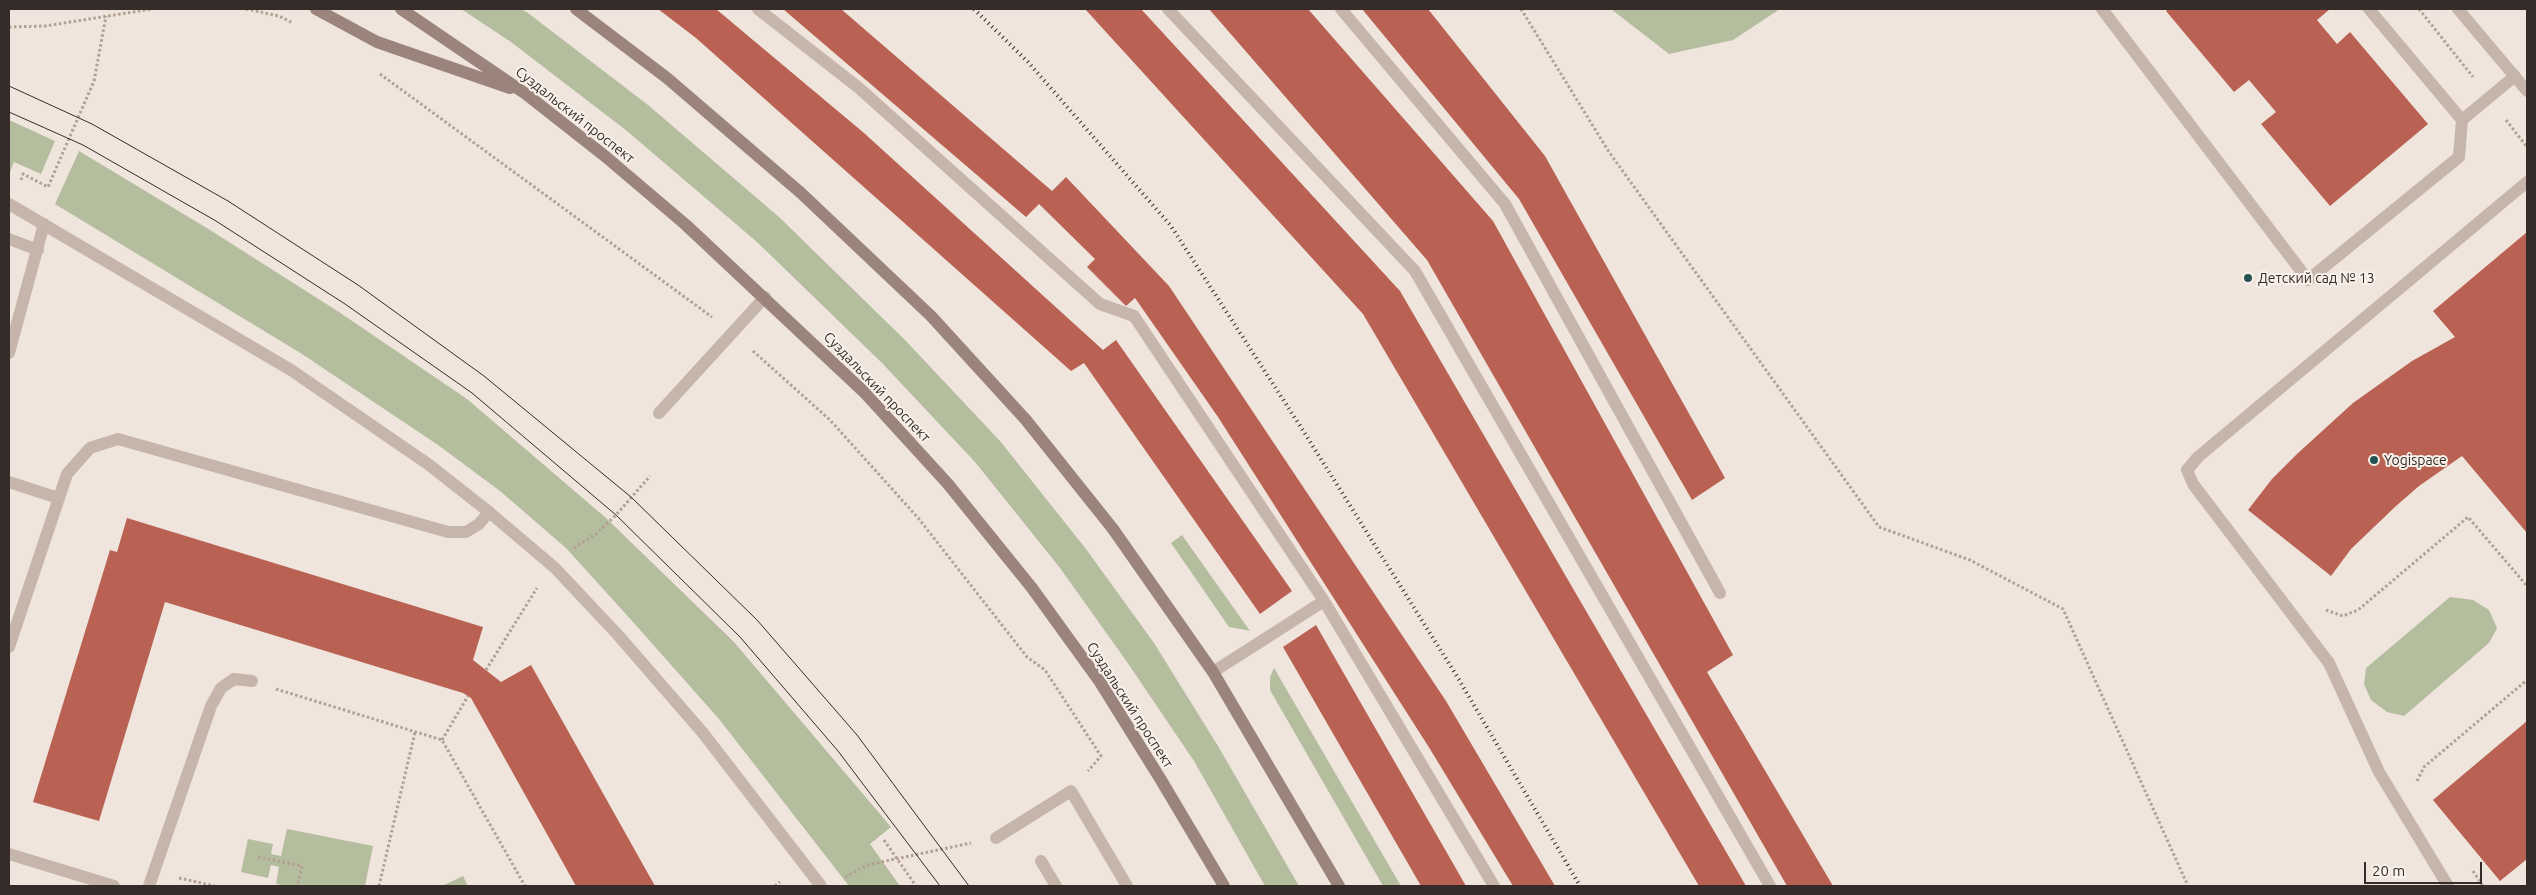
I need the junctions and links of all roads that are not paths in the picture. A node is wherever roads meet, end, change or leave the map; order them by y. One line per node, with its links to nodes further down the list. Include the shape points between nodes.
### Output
1 (316, 9): 12 (main road, via 377,42)
2 (401, 9): 12 (main road, Суздальский проспект)
3 (576, 9): 28 (main road, via 667,78 801,193 931,316 1026,420 1094,505)
4 (758, 9): 26 (street, via 859,88 1100,304 1134,316)
5 (1168, 9): 41 (street, via 1415,271)
6 (1341, 9): 25 (street, via 1505,204)
7 (2102, 9): 13 (street, via 2308,280 2459,157)
8 (2369, 9): 13 (street)
9 (2458, 9): 10 (street)
10 (2515, 76): 11 (street); 13 (street)
11 (2527, 91)
12 (526, 94): 19 (main road, Суздальский проспект, via 686,225)
13 (2462, 120)
14 (2527, 182): 42 (street, via 2198,457 2188,470 2193,484 2330,663 2379,772)
15 (11, 206): 16 (street)
16 (44, 224): 18 (street); 24 (street, via 291,370 428,464)
17 (9, 239): 18 (street)
18 (38, 250): 20 (street)
19 (765, 296): 21 (street); 38 (main road, Суздальский проспект, via 864,392 948,484 1032,588 1100,682)
20 (9, 353)
21 (659, 413)
22 (9, 482): 23 (street)
23 (58, 498): 24 (street, via 66,474 90,448 118,439 448,532 466,532); 27 (street)
24 (489, 512): 35 (street, via 555,568 618,635 703,732)
25 (1720, 593)
26 (1324, 600): 28 (street); 40 (street)
27 (9, 647)
28 (1213, 672): 39 (main road)
29 (252, 681): 34 (street, via 234,679 221,688 211,706)
30 (996, 838): 37 (street, via 1071,790)
31 (9, 854): 33 (street)
32 (1040, 861): 36 (street)
33 (114, 886)
34 (149, 886)
35 (821, 886)
36 (1056, 886)
37 (1127, 886)
38 (1224, 886)
39 (1338, 886)
40 (1494, 886)
41 (1770, 886)
42 (2448, 886)

